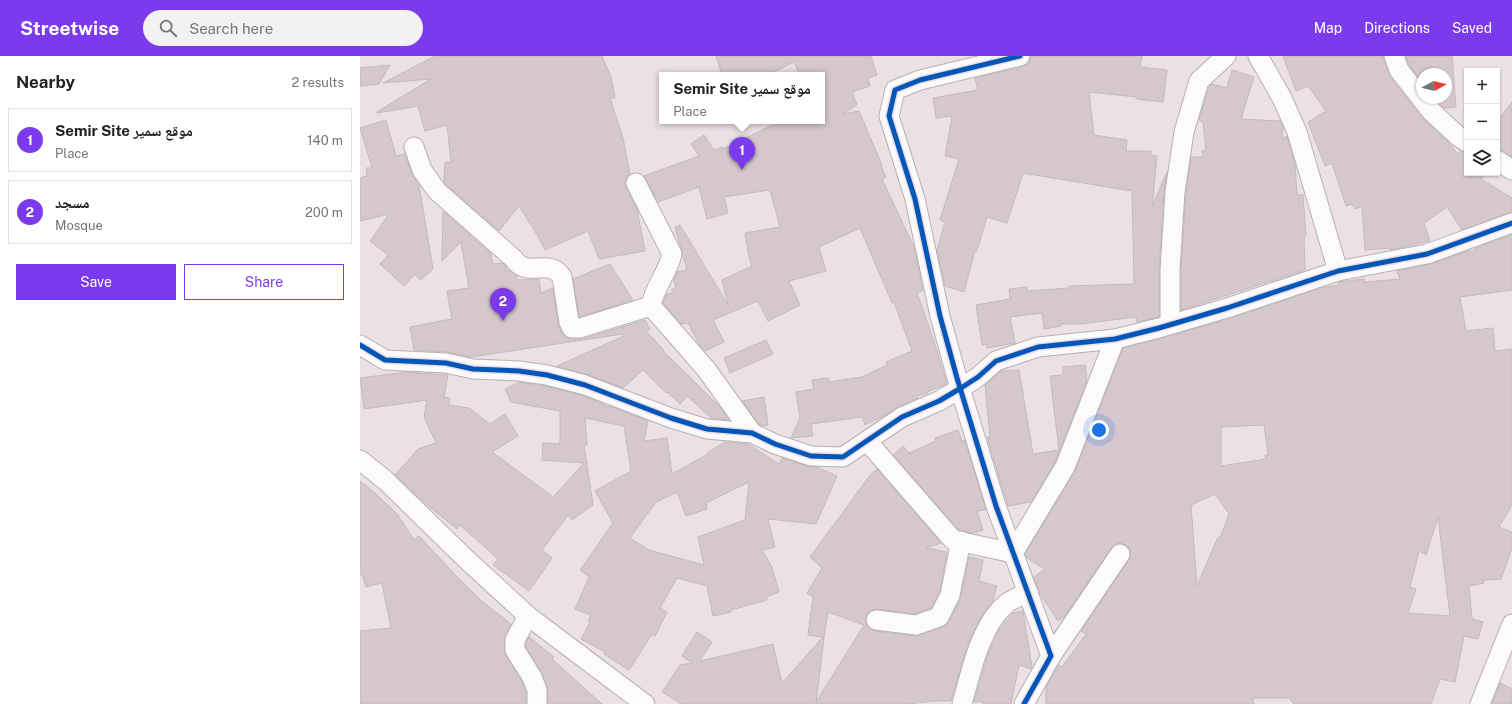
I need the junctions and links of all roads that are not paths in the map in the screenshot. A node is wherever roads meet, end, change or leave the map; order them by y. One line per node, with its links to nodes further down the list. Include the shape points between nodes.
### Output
1 (1020, 56): 16 (street, via 920,80 895,90 889,116 915,199 940,316)
2 (1226, 56): 13 (street, via 1199,81 1184,132 1175,200 1170,270)
3 (1258, 56): 11 (street, via 1282,98 1297,132)
4 (1394, 56): 5 (street, via 1399,70 1431,111)
5 (1464, 140)
6 (414, 147): 12 (street, via 422,170 437,191 519,266 553,268 558,271 562,277 572,328 580,328)
7 (1500, 162): 8 (street)
8 (1512, 170)
9 (636, 183): 12 (street, via 672,254 670,264 653,294)
10 (1512, 223): 11 (street, via 1427,254)
11 (1338, 271): 13 (street)
12 (651, 306): 17 (street, via 706,369)
13 (1170, 324): 14 (street)
14 (1115, 339): 16 (street, via 1038,347 996,361); 21 (street, via 1065,467)
15 (360, 345): 17 (street, via 385,360 446,363 547,375 585,385 707,429)
16 (961, 388): 18 (street, via 902,417); 21 (street, via 996,506)
17 (752, 433): 18 (street, via 811,456 843,457)
18 (867, 442): 20 (street, via 953,540)
19 (360, 460): 24 (street, via 385,480)
20 (962, 541): 21 (street); 25 (street, via 950,595 939,617 916,625)
21 (1013, 553): 23 (street)
22 (1120, 554): 27 (street)
23 (1028, 592): 27 (street); 30 (street, via 1007,604 994,618 983,638)
24 (528, 616): 28 (street, via 515,640 515,650 532,677 537,690); 29 (street)
25 (876, 620)
26 (1510, 635): 32 (street)
27 (1052, 656): 31 (street)
28 (537, 704)
29 (645, 704)
30 (962, 704)
31 (1024, 704)
32 (1480, 704)

